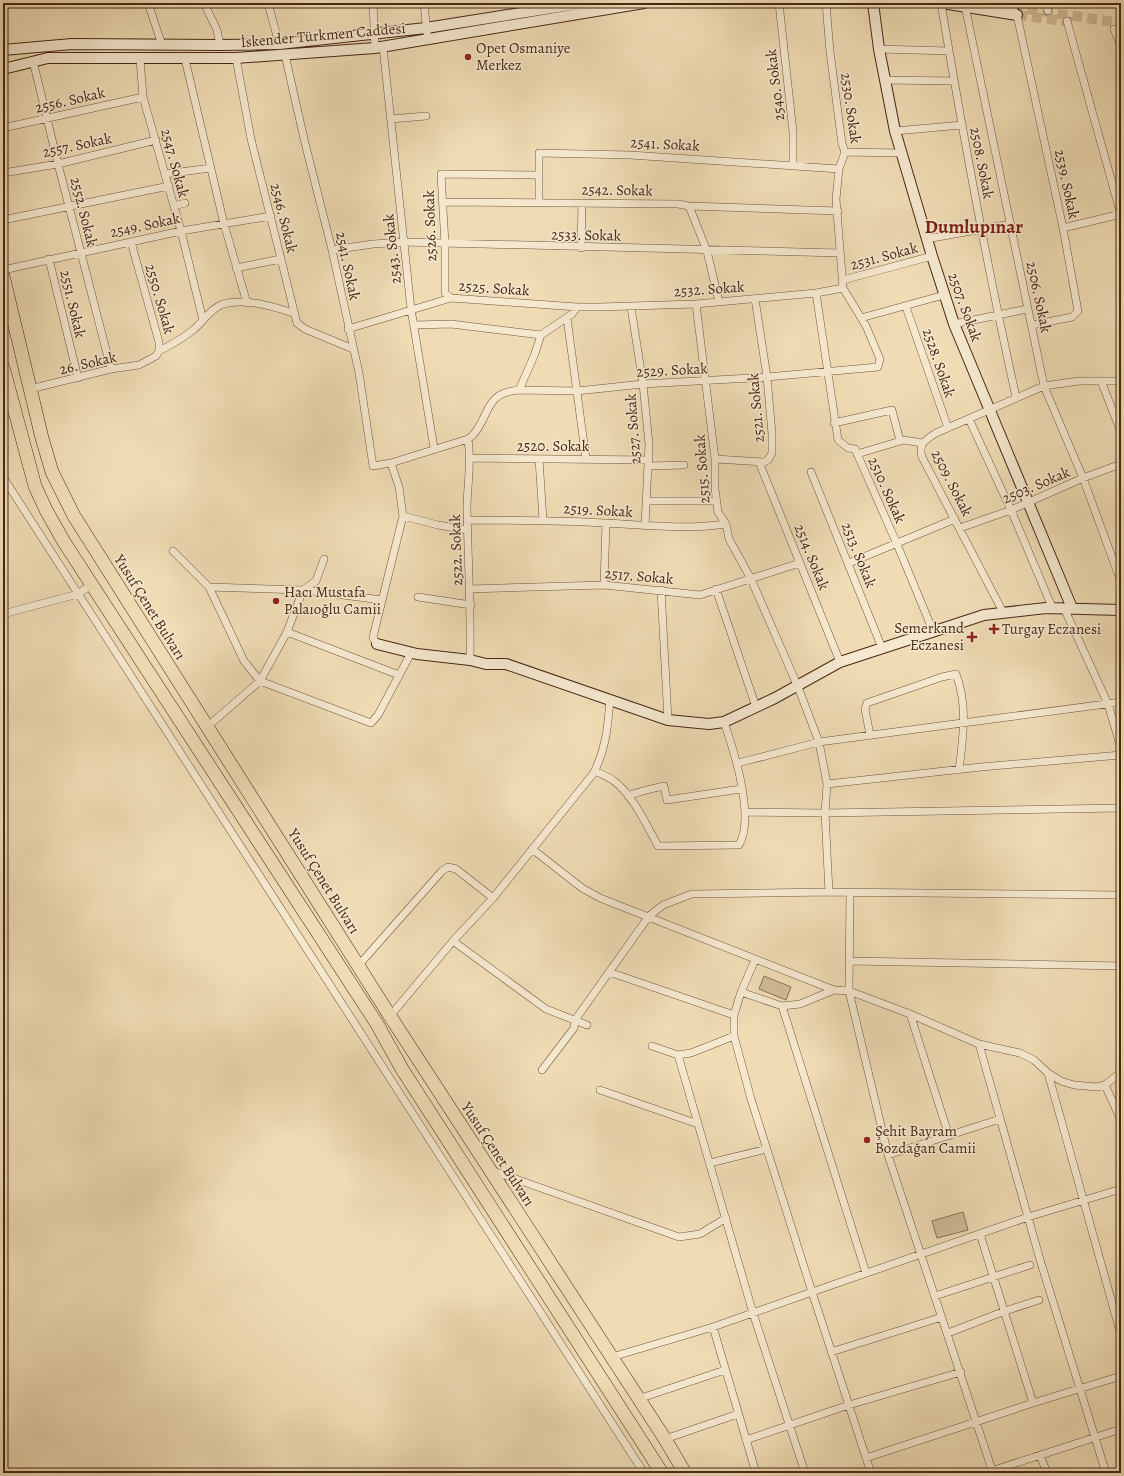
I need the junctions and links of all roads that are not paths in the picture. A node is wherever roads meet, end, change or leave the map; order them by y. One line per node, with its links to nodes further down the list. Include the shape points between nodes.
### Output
1 (148, 3): 24 (street)
2 (204, 3): 25 (street, via 217,30)
3 (268, 3): 23 (street)
4 (373, 3): 21 (street, 2543. Sokak)
5 (424, 3): 19 (street)
6 (583, 3): 15 (street, İskender Türkmen Caddesi)
7 (644, 3): 22 (street, İskender Türkmen Caddesi)
8 (779, 3): 50 (street, 2540. Sokak, via 793,132)
9 (826, 3): 47 (street, 2530. Sokak, via 830,52)
10 (873, 3): 28 (street, 2507. Sokak)
11 (941, 3): 14 (street); 30 (street, 2508. Sokak)
12 (993, 3): 16 (street)
13 (1045, 3): 17 (street)
14 (966, 5): 16 (street); 69 (street, 2506. Sokak)
15 (546, 6): 19 (street, İskender Türkmen Caddesi)
16 (1015, 11): 71 (street, 2539. Sokak)
17 (1048, 11)
18 (1067, 21): 65 (street)
19 (426, 28): 21 (street, İskender Türkmen Caddesi); 22 (street)
20 (1114, 29): 26 (street)
21 (373, 34): 23 (street, İskender Türkmen Caddesi); 27 (street, 2543. Sokak)
22 (428, 39): 27 (street, İskender Türkmen Caddesi)
23 (279, 44): 25 (street, İskender Türkmen Caddesi)
24 (162, 45): 25 (street, İskender Türkmen Caddesi); 29 (street, İskender Türkmen Caddesi, via 72,44)
25 (220, 45)
26 (1121, 46)
27 (379, 47): 31 (street, İskender Türkmen Caddesi); 42 (street, 2543. Sokak)
28 (879, 49): 30 (street); 37 (street, 2507. Sokak)
29 (3, 50)
30 (949, 51): 38 (street, 2508. Sokak)
31 (285, 55): 32 (street, İskender Türkmen Caddesi); 78 (street, 2541. Sokak)
32 (236, 58): 34 (street, İskender Türkmen Caddesi); 66 (street, 2546. Sokak, via 251,139)
33 (140, 59): 34 (street, İskender Türkmen Caddesi); 35 (street, İskender Türkmen Caddesi, via 59,57); 39 (street, 2547. Sokak)
34 (185, 59): 51 (street)
35 (33, 60): 36 (street, İskender Türkmen Caddesi); 41 (street, 2552. Sokak)
36 (3, 69)
37 (884, 80): 38 (street); 45 (street, 2507. Sokak)
38 (954, 81): 43 (street, 2508. Sokak)
39 (144, 97): 41 (street, 2556. Sokak); 46 (street, 2547. Sokak)
40 (426, 116): 42 (street)
41 (46, 118): 44 (street, 2556. Sokak); 49 (street, 2552. Sokak)
42 (391, 119): 75 (street, 2543. Sokak)
43 (962, 125): 45 (street); 70 (street, 2508. Sokak)
44 (3, 128)
45 (895, 131): 48 (street, 2507. Sokak)
46 (156, 140): 49 (street, 2557. Sokak); 54 (street, 2547. Sokak)
47 (845, 152): 48 (street); 52 (street, 2530. Sokak)
48 (900, 153): 73 (street, 2507. Sokak)
49 (58, 164): 53 (street, 2557. Sokak); 61 (street, 2552. Sokak)
50 (793, 165): 52 (street, 2541. Sokak); 55 (street, 2541. Sokak, via 555,152 539,153)
51 (211, 168): 54 (street); 68 (street)
52 (839, 168): 64 (street, 2530. Sokak, via 836,186)
53 (3, 173)
54 (166, 174): 56 (street, 2547. Sokak)
55 (538, 175): 57 (street, 2526. Sokak, via 441,174); 58 (street, 2541. Sokak)
56 (169, 186): 61 (street); 62 (street, 2547. Sokak)
57 (443, 202): 58 (street, 2542. Sokak); 76 (street, 2526. Sokak)
58 (539, 202): 60 (street, 2542. Sokak)
59 (185, 203): 62 (street)
60 (582, 203): 63 (street, 2542. Sokak); 77 (street)
61 (70, 206): 67 (street); 80 (street, 2552. Sokak)
62 (174, 206): 72 (street, 2547. Sokak)
63 (689, 206): 64 (street, 2542. Sokak); 79 (street)
64 (838, 211): 81 (street, 2530. Sokak)
65 (1121, 214): 71 (street)
66 (271, 216): 68 (street, 2549. Sokak); 84 (street, 2546. Sokak)
67 (3, 220)
68 (224, 224): 72 (street, 2549. Sokak); 85 (street)
69 (1011, 224): 70 (street); 101 (street, 2506. Sokak)
70 (981, 228): 73 (street); 103 (street, 2508. Sokak)
71 (1063, 228): 109 (street, 2539. Sokak, via 1078,311 1072,317)
72 (181, 231): 74 (street, 2549. Sokak); 106 (street, 2547. Sokak)
73 (926, 239): 82 (street, 2507. Sokak)
74 (131, 242): 80 (street, 2549. Sokak); 113 (street, 2550. Sokak, via 159,342)
75 (405, 242): 76 (street, 2533. Sokak); 78 (street, 2533. Sokak); 100 (street, 2543. Sokak)
76 (445, 244): 77 (street, 2533. Sokak); 92 (street, 2526. Sokak, via 445,288)
77 (581, 248): 79 (street, 2533. Sokak)
78 (332, 250): 110 (street, 2541. Sokak)
79 (707, 251): 81 (street, 2533. Sokak); 94 (street)
80 (81, 252): 83 (street, 2549. Sokak); 116 (street, 2552. Sokak)
81 (840, 253): 88 (street, 2530. Sokak)
82 (932, 256): 88 (street, 2531. Sokak); 91 (street, 2507. Sokak)
83 (49, 259): 86 (street, 2549. Sokak); 119 (street, 2551. Sokak)
84 (281, 259): 85 (street); 102 (street, 2546. Sokak)
85 (236, 268): 95 (street)
86 (3, 270)
87 (3, 276): 125 (highway, Yusuf Çenet Bulvarı)
88 (843, 280): 89 (street, 2530. Sokak)
89 (843, 288): 90 (street, 2532. Sokak); 105 (street)
90 (816, 293): 93 (street, 2532. Sokak); 117 (street, 2510. Sokak)
91 (944, 295): 98 (street); 107 (street, 2507. Sokak)
92 (451, 298): 99 (street, 2525. Sokak); 100 (street, 2525. Sokak, via 430,306)
93 (755, 299): 94 (street, 2532. Sokak); 118 (street, 2521. Sokak)
94 (718, 302): 96 (street, 2532. Sokak)
95 (247, 303): 102 (street); 106 (street, via 223,304)
96 (696, 304): 97 (street, 2532. Sokak); 120 (street, 2515. Sokak)
97 (631, 306): 99 (street, 2532. Sokak); 123 (street, 2527. Sokak)
98 (906, 307): 105 (street); 132 (street, 2528. Sokak)
99 (577, 308): 104 (street)
100 (411, 309): 108 (street, 2543. Sokak); 110 (street, 2525. Sokak)
101 (1027, 309): 103 (street); 109 (street, 2506. Sokak)
102 (293, 313): 112 (street, 2546. Sokak, via 297,323 305,329)
103 (998, 315): 107 (street); 128 (street, 2508. Sokak)
104 (567, 318): 111 (street); 127 (street)
105 (861, 318): 117 (street, 2529. Sokak, via 880,360 878,367)
106 (203, 320): 113 (street, via 181,339)
107 (954, 324): 129 (street, 2507. Sokak)
108 (415, 325): 111 (street, via 451,324); 137 (street, 2543. Sokak)
109 (1032, 326): 124 (street, 2506. Sokak)
110 (348, 329): 112 (street, 2541. Sokak)
111 (541, 335): 126 (street)
112 (353, 349): 144 (street, 2541. Sokak, via 373,466)
113 (159, 351): 114 (street, 2550. Sokak)
114 (151, 360): 116 (street, 26. Sokak)
115 (3, 367): 171 (highway, via 28,462 41,499)
116 (111, 370): 119 (street, 26. Sokak)
117 (826, 372): 118 (street, 2529. Sokak); 131 (street, 2510. Sokak)
118 (767, 377): 120 (street, 2529. Sokak); 143 (street, 2521. Sokak, via 772,452 768,460)
119 (78, 378): 125 (street, 26. Sokak)
120 (707, 381): 123 (street, 2529. Sokak); 142 (street, 2515. Sokak)
121 (1101, 381): 122 (street, 2509. Sokak); 124 (street, 2509. Sokak); 133 (street)
122 (1121, 381)
123 (643, 384): 127 (street, 2529. Sokak); 145 (street, 2527. Sokak)
124 (1044, 386): 128 (street, 2509. Sokak); 150 (street, 2506. Sokak)
125 (30, 389): 204 (highway, Yusuf Çenet Bulvarı, via 52,472 60,491)
126 (519, 390): 127 (street, 2529. Sokak); 134 (street, 2529. Sokak, via 509,391 494,398 475,433)
127 (577, 391): 141 (street)
128 (1016, 397): 129 (street, 2509. Sokak)
129 (989, 410): 130 (street, 2509. Sokak); 153 (street, 2507. Sokak)
130 (970, 419): 132 (street, 2509. Sokak); 154 (street)
131 (834, 423): 135 (street, via 892,410); 138 (street, 2510. Sokak, via 838,440 848,448 855,449)
132 (948, 428): 136 (street, 2509. Sokak)
133 (1121, 432)
134 (468, 439): 137 (street); 139 (street, 2522. Sokak)
135 (900, 440): 136 (street); 138 (street)
136 (922, 443): 156 (street, 2509. Sokak, via 922,457)
137 (434, 448): 144 (street)
138 (857, 454): 164 (street, 2510. Sokak)
139 (471, 458): 140 (street, 2520. Sokak); 157 (street, 2522. Sokak)
140 (538, 459): 141 (street, 2520. Sokak); 158 (street)
141 (586, 459): 145 (street, 2520. Sokak)
142 (715, 459): 143 (street, 2521. Sokak); 152 (street, 2515. Sokak)
143 (759, 462): 167 (street, 2514. Sokak)
144 (391, 463): 155 (street, via 399,487)
145 (649, 463): 147 (street, 2520. Sokak); 151 (street, 2527. Sokak)
146 (1121, 464): 150 (street, 2503. Sokak)
147 (684, 465)
148 (811, 472): 168 (street, 2513. Sokak)
149 (3, 477): 178 (street)
150 (1083, 478): 153 (street, 2503. Sokak); 170 (street, 2506. Sokak)
151 (647, 501): 152 (street); 161 (street, 2527. Sokak)
152 (716, 501): 160 (street, 2515. Sokak, via 718,512)
153 (1027, 504): 154 (street, 2503. Sokak); 183 (street, 2507. Sokak)
154 (1012, 510): 162 (street, 2503. Sokak); 182 (street)
155 (403, 516): 163 (street); 180 (street)
156 (955, 519): 162 (street, 2509. Sokak); 164 (street)
157 (467, 520): 158 (street, 2519. Sokak); 163 (street, 2522. Sokak)
158 (543, 520): 159 (street, 2519. Sokak)
159 (606, 523): 161 (street, 2519. Sokak); 172 (street)
160 (726, 524): 161 (street, 2519. Sokak, via 701,528); 169 (street, 2515. Sokak, via 729,539)
161 (645, 526)
162 (960, 528): 185 (street, 2509. Sokak)
163 (468, 530): 174 (street, 2522. Sokak)
164 (897, 544): 168 (street); 187 (street, 2510. Sokak)
165 (173, 551): 173 (street)
166 (324, 559): 176 (street, via 316,581)
167 (800, 563): 169 (street, 2517. Sokak); 193 (street, 2514. Sokak)
168 (849, 563): 190 (street, 2513. Sokak)
169 (751, 579): 175 (street, 2517. Sokak); 196 (street, 2515. Sokak)
170 (1121, 582)
171 (91, 585): 178 (street); 294 (highway, via 377,1024 402,1069)
172 (604, 585): 174 (street, 2517. Sokak); 177 (street, 2517. Sokak)
173 (209, 587): 176 (street); 195 (street, via 244,661)
174 (470, 589): 181 (street, 2522. Sokak)
175 (716, 589): 177 (street, 2517. Sokak, via 700,595); 200 (street)
176 (303, 590): 180 (street); 188 (street)
177 (661, 590): 201 (street)
178 (78, 594): 186 (street); 293 (street)
179 (418, 597): 181 (street)
180 (382, 600): 189 (street, via 373,638)
181 (471, 605): 192 (street, 2522. Sokak)
182 (1052, 607): 183 (street); 185 (street)
183 (1068, 608): 184 (street); 199 (street)
184 (1121, 610)
185 (1003, 612): 187 (street)
186 (3, 614)
187 (933, 630): 190 (street)
188 (287, 632): 194 (street); 195 (street)
189 (377, 644): 191 (street)
190 (882, 648): 193 (street)
191 (411, 652): 192 (street); 194 (street)
192 (470, 660): 197 (street, via 486,664 506,664)
193 (840, 662): 196 (street)
194 (399, 675): 195 (street, via 378,715 371,723)
195 (260, 681): 204 (street)
196 (798, 687): 200 (street); 206 (street, 2515. Sokak)
197 (610, 699): 201 (street); 211 (street, via 608,733)
198 (1121, 702): 199 (street)
199 (1108, 704): 203 (street); 207 (street)
200 (756, 707): 202 (street)
201 (668, 720): 202 (street, via 709,724)
202 (724, 722): 209 (street)
203 (965, 723): 205 (street); 205 (street, via 956,674 867,703 865,710); 210 (street)
204 (207, 727): 227 (highway, Yusuf Çenet Bulvarı)
205 (870, 735): 206 (street)
206 (819, 742): 209 (street); 212 (street, 2515. Sokak)
207 (1121, 748)
208 (1121, 755): 210 (street)
209 (738, 762): 213 (street)
210 (960, 770): 212 (street)
211 (595, 771): 214 (street, via 614,781); 218 (street)
212 (827, 784): 217 (street, 2515. Sokak)
213 (741, 789): 214 (street, via 667,800 664,786); 216 (street)
214 (628, 796): 216 (street, via 658,846 739,845)
215 (1121, 808): 217 (street)
216 (746, 812): 217 (street)
217 (825, 813): 219 (street, 2515. Sokak)
218 (532, 849): 222 (street); 223 (street, via 582,888 600,898)
219 (829, 892): 220 (street); 223 (street, via 692,894 668,903)
220 (850, 893): 221 (street); 226 (street)
221 (1121, 895)
222 (493, 898): 224 (street); 227 (street, via 456,869 448,867)
223 (649, 916): 225 (street); 229 (street)
224 (453, 941): 236 (street); 237 (street, via 546,1009)
225 (755, 960): 230 (street); 232 (street)
226 (850, 961): 228 (street); 231 (street)
227 (358, 966): 236 (highway, Yusuf Çenet Bulvarı)
228 (1121, 966)
229 (608, 972): 235 (street); 237 (street)
230 (834, 990): 231 (street); 233 (street, via 800,1004)
231 (849, 991): 234 (street); 253 (street)
232 (741, 992): 233 (street); 235 (street)
233 (782, 1006): 263 (street)
234 (910, 1014): 240 (street); 251 (street)
235 (734, 1015): 239 (street)
236 (390, 1016): 255 (highway, Yusuf Çenet Bulvarı)
237 (575, 1020): 238 (street); 243 (street, via 574,1028)
238 (586, 1024)
239 (734, 1036): 242 (street, via 692,1053); 252 (street)
240 (979, 1044): 245 (street, via 1020,1053 1034,1060); 248 (street)
241 (652, 1046): 242 (street)
242 (678, 1055): 250 (street)
243 (542, 1070)
244 (1121, 1072): 246 (street)
245 (1048, 1073): 246 (street, via 1074,1085); 257 (street)
246 (1105, 1085): 249 (street)
247 (600, 1090): 250 (street)
248 (1000, 1119): 251 (street); 258 (street)
249 (1121, 1120)
250 (698, 1124): 254 (street)
251 (949, 1136): 253 (street)
252 (767, 1149): 254 (street); 265 (street)
253 (888, 1155): 261 (street)
254 (710, 1163): 259 (street)
255 (489, 1169): 259 (street, via 679,1237 700,1234); 275 (highway, Yusuf Çenet Bulvarı)
256 (1121, 1189): 257 (street)
257 (1085, 1200): 258 (street); 273 (street)
258 (1028, 1217): 260 (street); 279 (street)
259 (726, 1218): 269 (street)
260 (980, 1234): 261 (street); 264 (street)
261 (921, 1254): 263 (street); 266 (street)
262 (1030, 1265): 264 (street)
263 (866, 1273): 265 (street)
264 (994, 1278): 266 (street); 268 (street)
265 (812, 1292): 269 (street); 274 (street)
266 (935, 1296): 270 (street)
267 (1039, 1300): 268 (street)
268 (1005, 1311): 272 (street); 281 (street)
269 (753, 1313): 271 (street); 285 (street)
270 (942, 1317): 272 (street); 274 (street)
271 (713, 1327): 275 (street); 276 (street)
272 (948, 1333): 277 (street)
273 (1121, 1335)
274 (831, 1352): 282 (street)
275 (612, 1357): 280 (highway, Yusuf Çenet Bulvarı)
276 (725, 1370): 280 (street); 283 (street)
277 (961, 1372): 282 (street); 284 (street)
278 (1121, 1376): 279 (street)
279 (1079, 1388): 281 (street); 287 (street)
280 (638, 1399): 288 (highway, Yusuf Çenet Bulvarı)
281 (1033, 1402): 284 (street)
282 (849, 1405): 285 (street); 291 (street)
283 (738, 1414): 288 (street); 289 (street)
284 (976, 1421): 291 (street); 292 (street)
285 (788, 1424): 289 (street); 297 (street)
286 (1121, 1429): 287 (street)
287 (1094, 1437): 290 (street); 300 (street)
288 (665, 1439): 295 (highway, Yusuf Çenet Bulvarı)
289 (746, 1440): 296 (street)
290 (1040, 1455): 292 (street); 299 (street)
291 (866, 1458): 298 (street)
292 (990, 1472)
293 (644, 1473)
294 (662, 1473)
295 (685, 1473)
296 (756, 1473)
297 (805, 1473)
298 (871, 1473)
299 (1047, 1473)
300 (1106, 1473)

